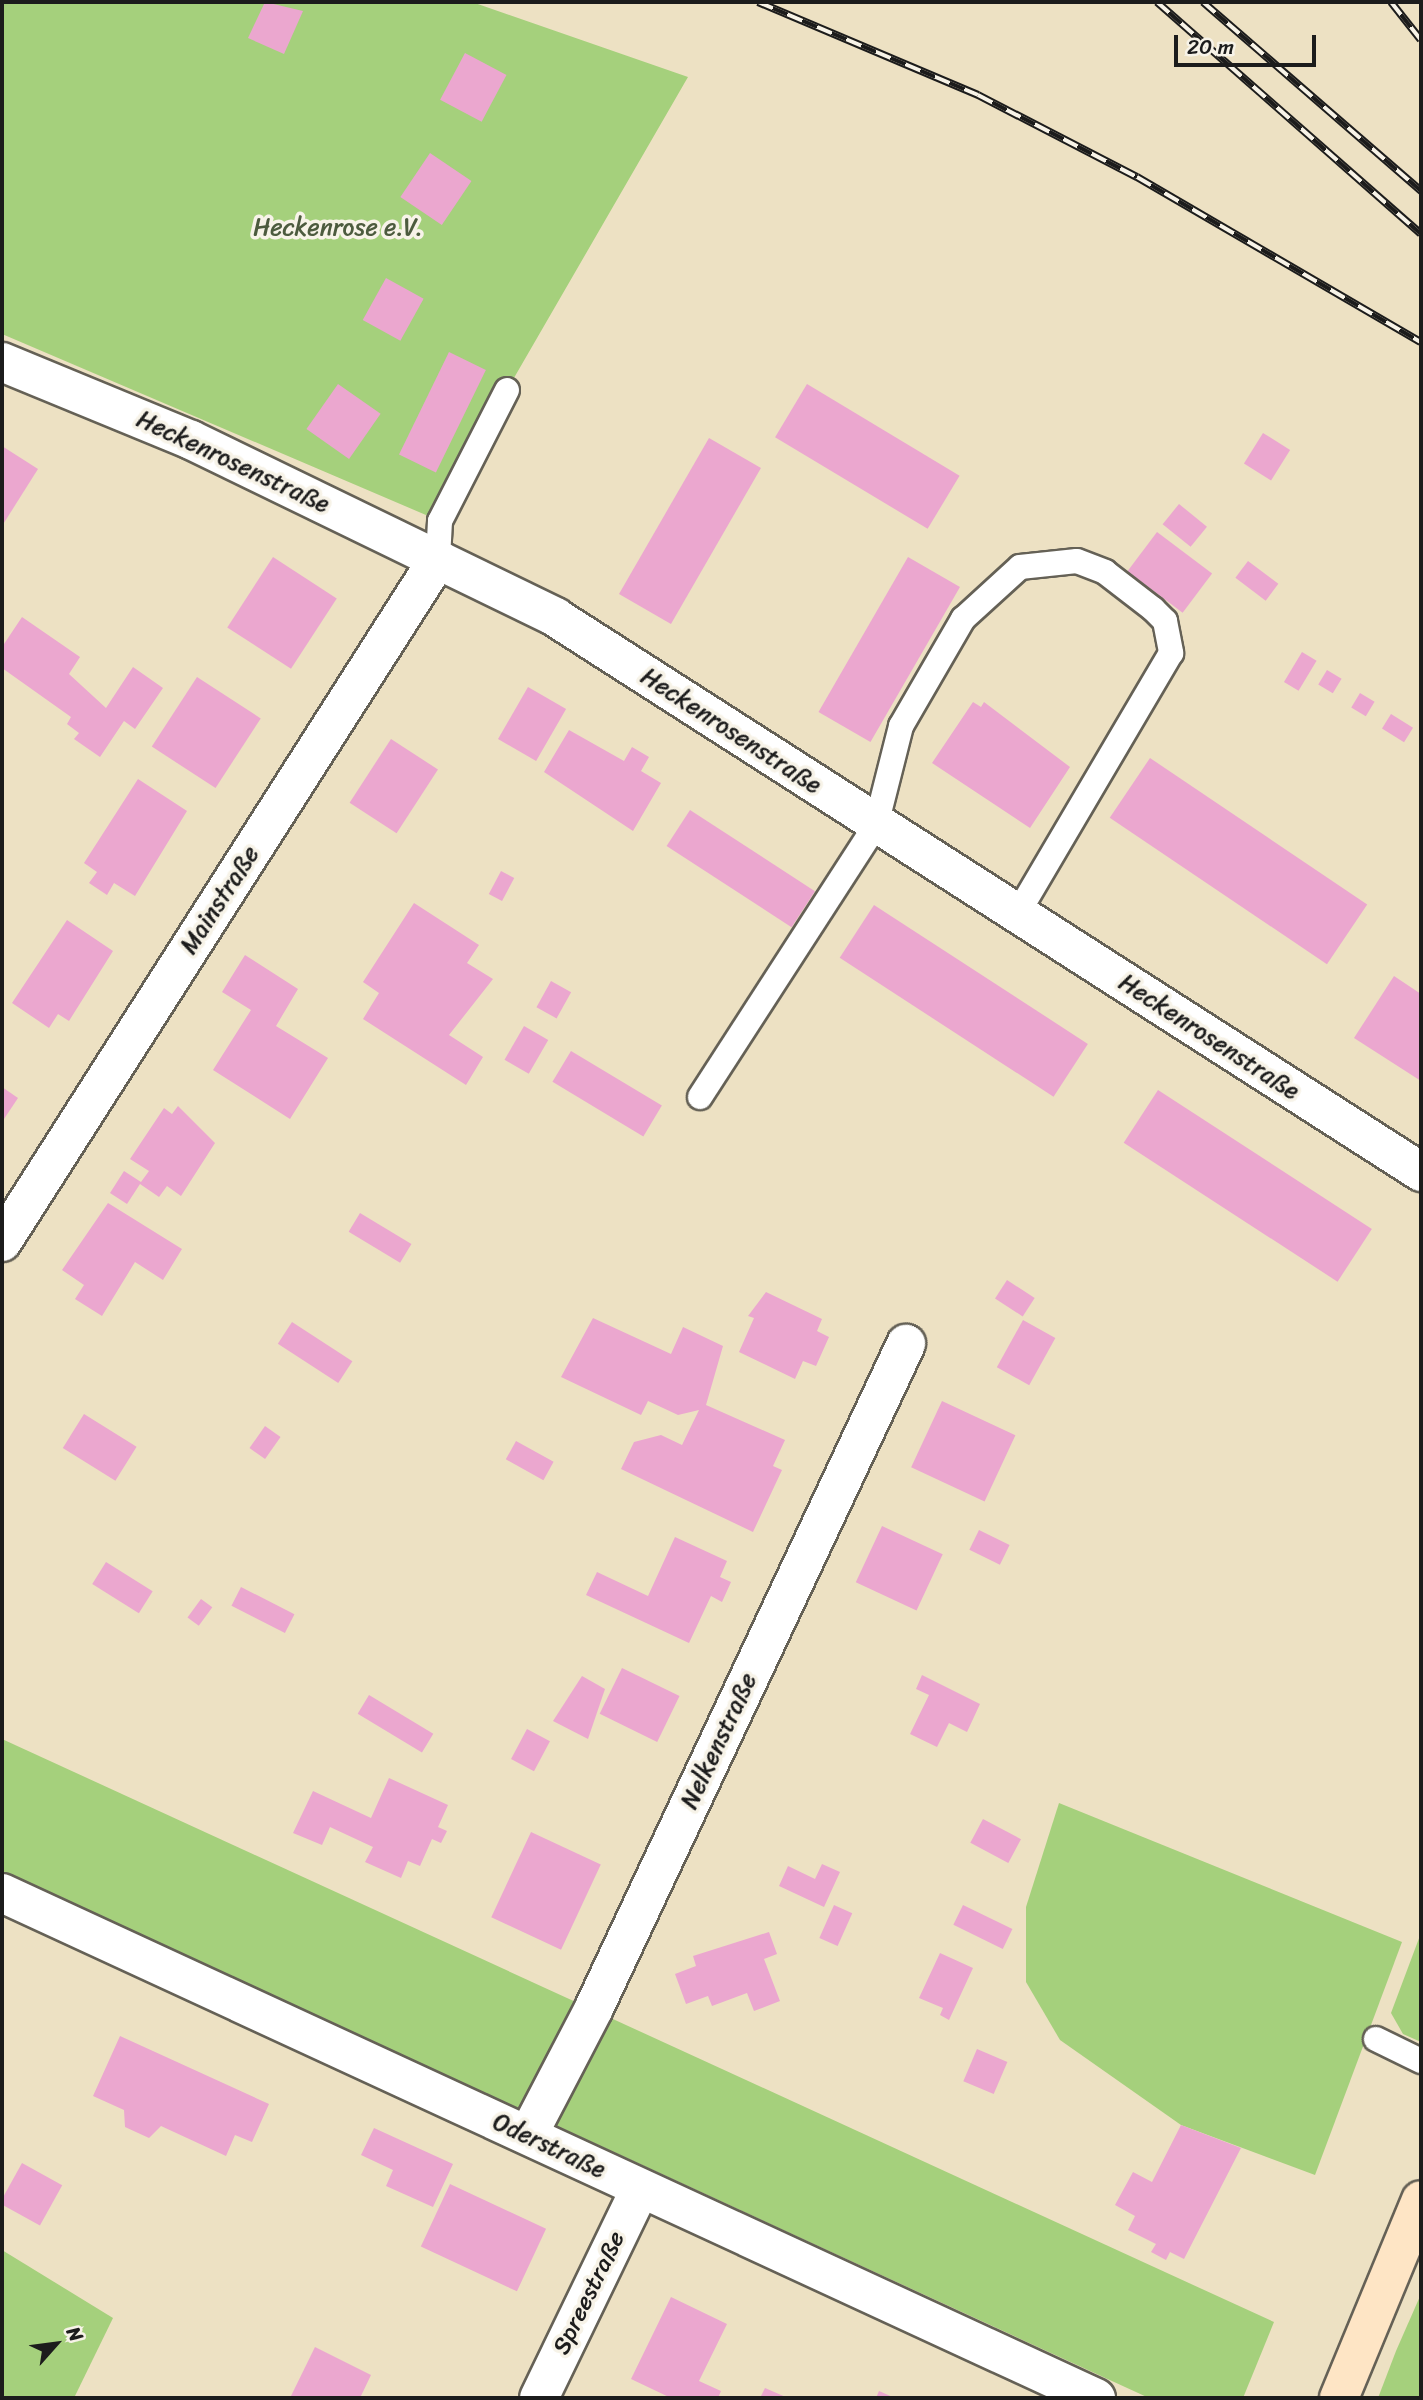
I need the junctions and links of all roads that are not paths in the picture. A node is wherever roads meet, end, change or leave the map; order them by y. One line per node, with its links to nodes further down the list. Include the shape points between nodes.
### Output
1 (2, 362): 3 (street, Heckenrosenstraße, via 191,440)
2 (507, 390): 3 (lane, via 440,521)
3 (438, 559): 4 (street, Heckenrosenstraße, via 555,617); 8 (street, Mainstraße)
4 (876, 825): 5 (street, Heckenrosenstraße); 5 (lane, via 901,726 985,592 1004,575 1045,560 1105,572 1165,621 1171,653); 6 (lane)
5 (1017, 914): 7 (street, Heckenrosenstraße)
6 (700, 1097)
7 (1421, 1172)
8 (2, 1242)
9 (906, 1344): 13 (street, Nelkenstraße, via 594,2008)
10 (2, 1893): 13 (street, Oderstraße)
11 (1376, 2039): 12 (lane)
12 (1421, 2061)
13 (528, 2135): 14 (street, Oderstraße)
14 (640, 2189): 16 (street, Spreestraße); 17 (street, Oderstraße)
15 (1421, 2200): 18 (street)
16 (539, 2398)
17 (1096, 2398)
18 (1339, 2398)

